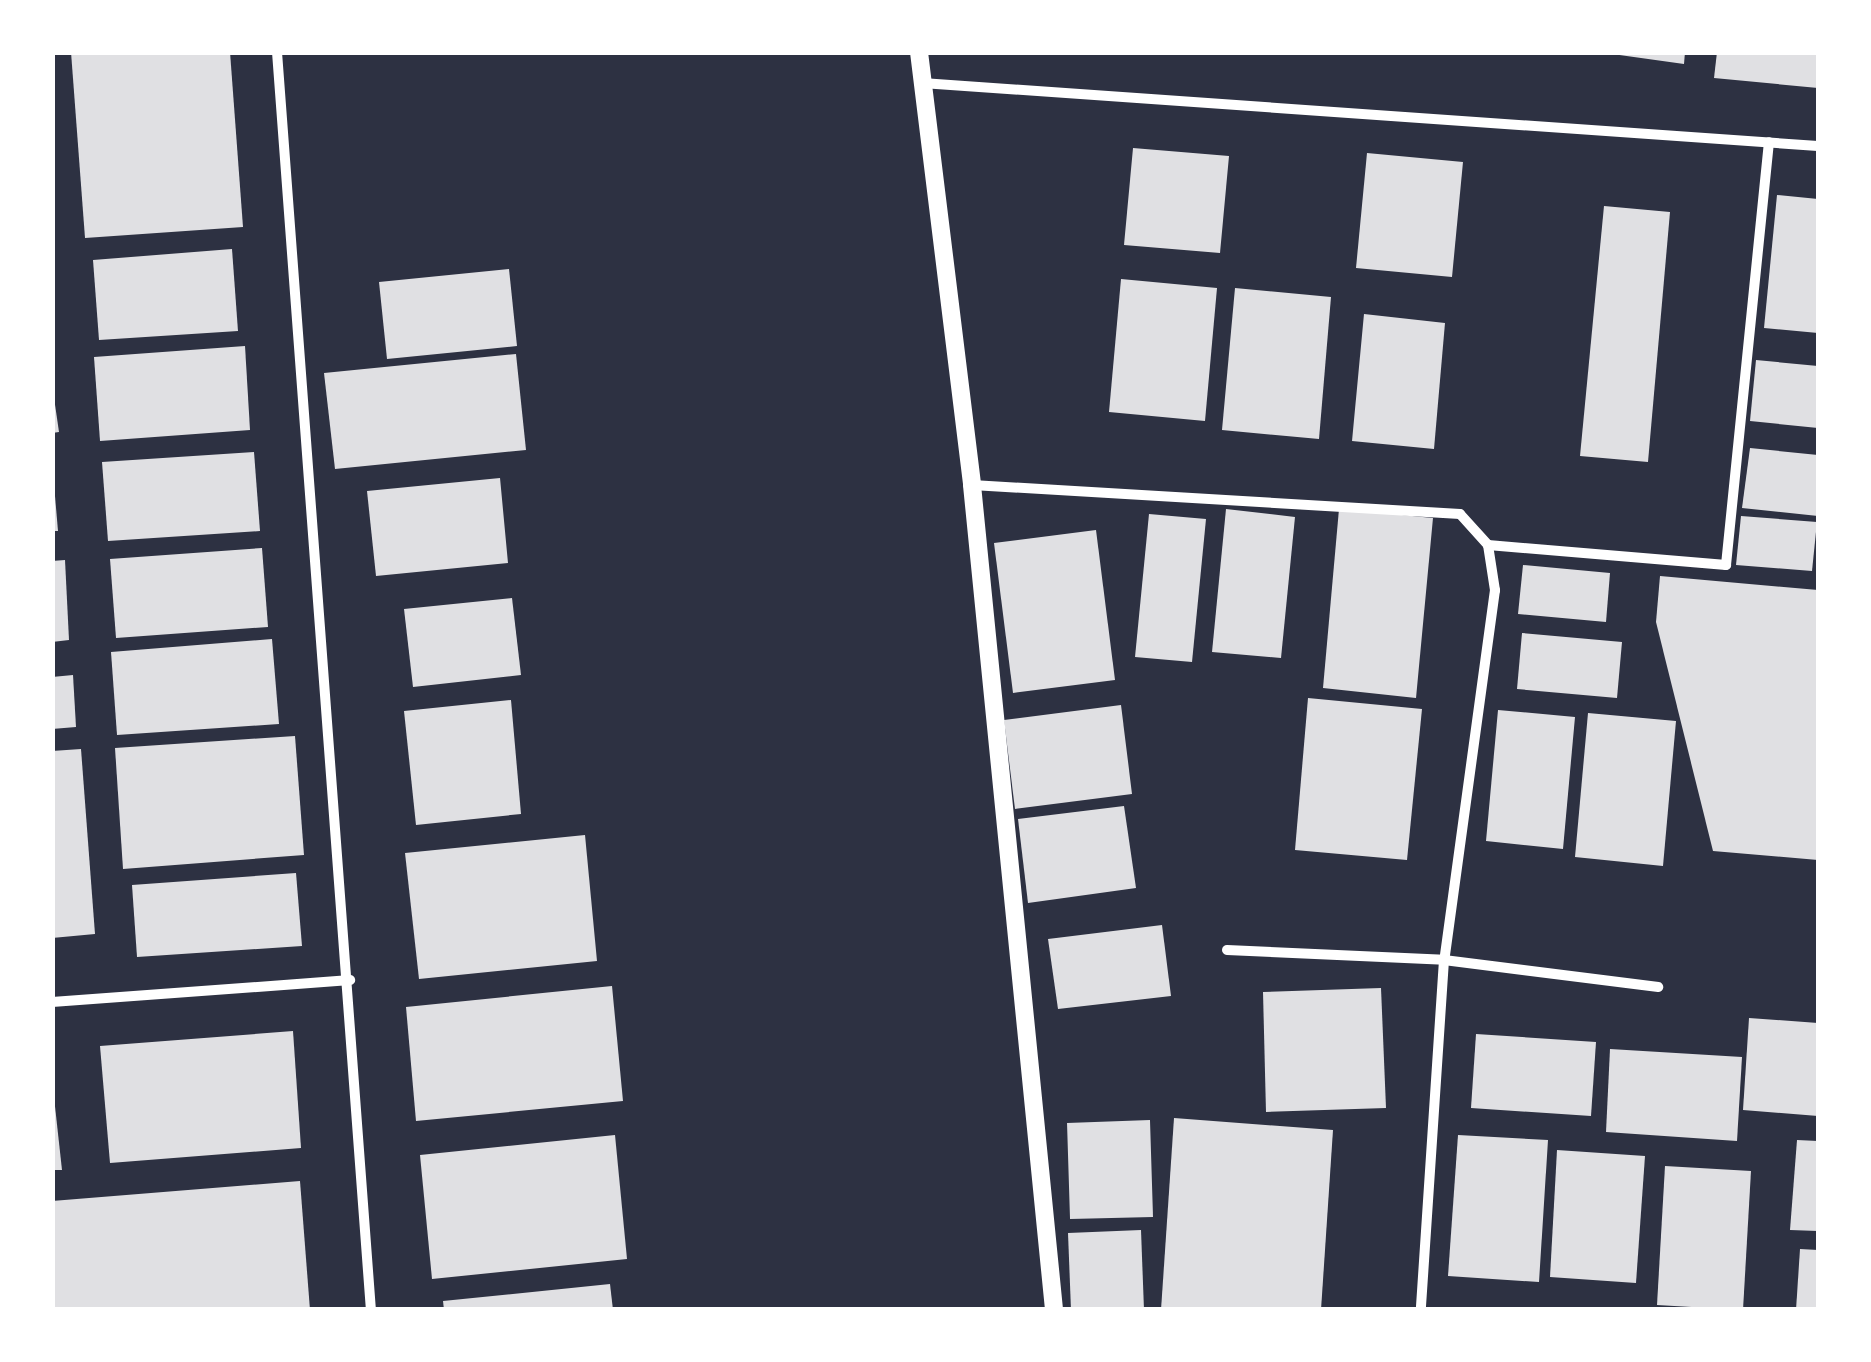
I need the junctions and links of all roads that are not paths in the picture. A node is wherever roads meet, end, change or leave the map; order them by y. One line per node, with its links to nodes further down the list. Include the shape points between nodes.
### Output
1 (278, 52): 10 (street)
2 (919, 52): 3 (street)
3 (922, 83): 4 (street); 6 (street)
4 (1768, 142): 5 (street); 7 (street, via 1726,565)
5 (1818, 146)
6 (972, 485): 7 (street, via 1460,514); 14 (street)
7 (1488, 544): 9 (street, via 1495,590)
8 (1227, 950): 9 (street)
9 (1444, 960): 11 (street); 15 (street)
10 (350, 980): 12 (street); 13 (street)
11 (1658, 988)
12 (52, 1002)
13 (372, 1310)
14 (1054, 1310)
15 (1421, 1310)

